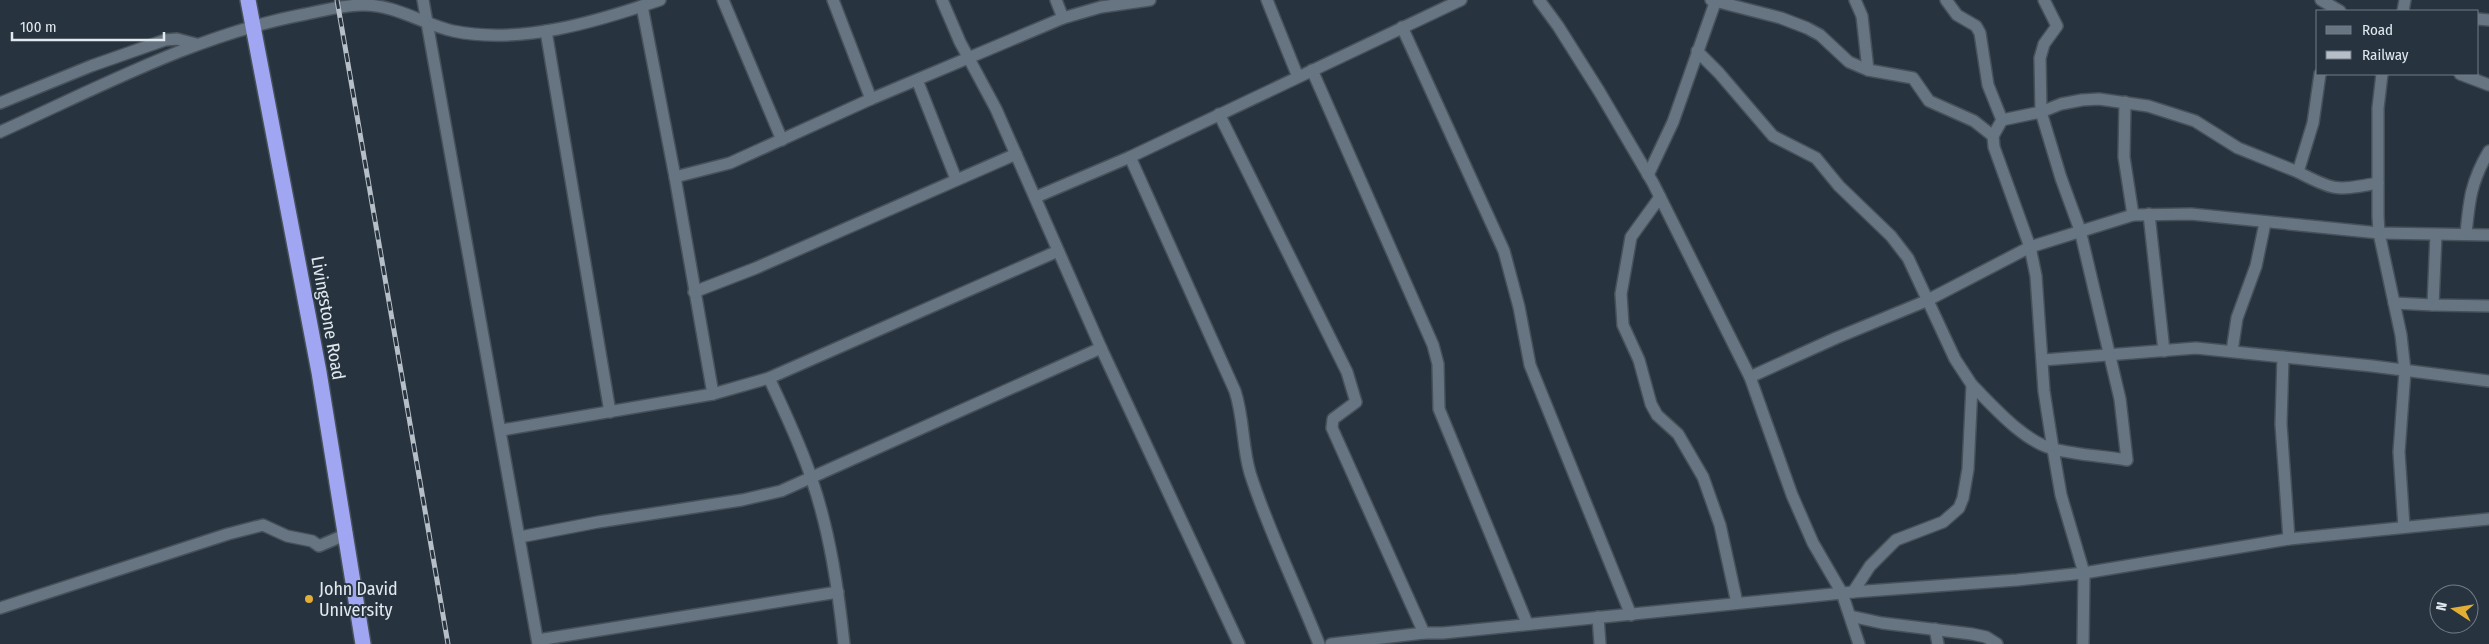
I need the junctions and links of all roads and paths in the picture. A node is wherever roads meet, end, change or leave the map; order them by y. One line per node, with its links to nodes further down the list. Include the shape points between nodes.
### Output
1 (248, 0): 21 (highway, Livingstone Road)
2 (423, 0): 20 (street)
3 (660, 0): 17 (street)
4 (723, 0): 43 (street)
5 (833, 0): 35 (street)
6 (942, 0): 26 (street)
7 (1056, 0): 19 (street)
8 (1150, 0): 19 (street, via 1101,7)
9 (1267, 0): 32 (street)
10 (1461, 0): 22 (street)
11 (1539, 0): 48 (street, via 1600,91)
12 (1946, 0): 40 (street, via 1957,15 1976,26 1980,33 1988,84)
13 (2044, 0): 38 (street, via 2057,26 2044,44 2040,58)
14 (2321, 0): 18 (street)
15 (1714, 1): 25 (street); 28 (street, via 1807,28 1820,35 1849,62)
16 (1858, 1): 28 (street)
17 (642, 6): 23 (street); 49 (street)
18 (2336, 10)
19 (1063, 18): 26 (street)
20 (427, 22): 21 (street, via 386,8 362,4); 23 (street, via 475,34); 82 (street)
21 (253, 26): 24 (street); 87 (highway, Livingstone Road, via 301,274)
22 (1402, 27): 27 (street); 95 (street, via 1504,251 1530,365)
23 (546, 31): 81 (street)
24 (196, 44): 37 (street, via 177,39 165,40); 41 (street)
25 (1697, 52): 48 (street, via 1673,122); 65 (street, via 1773,136 1816,158 1839,186 1891,236 1908,258)
26 (968, 58): 33 (street); 45 (street)
27 (1312, 70): 32 (street); 98 (street, via 1433,345 1438,364 1439,409)
28 (1868, 70): 42 (street, via 1914,78 1929,101 1974,122)
29 (2320, 75): 47 (street, via 2316,112)
30 (2382, 75): 51 (street, via 2378,108)
31 (2463, 75): 34 (street)
32 (1298, 77): 39 (street)
33 (917, 80): 35 (street); 50 (street)
34 (2489, 85)
35 (871, 100): 43 (street)
36 (2125, 102): 38 (street, via 2082,100); 47 (street, via 2195,121 2238,148); 55 (street, via 2124,157)
37 (0, 103)
38 (2041, 112): 40 (street); 57 (street)
39 (1219, 114): 46 (street); 100 (street, via 1347,372 1356,402 1333,420 1332,428)
40 (2002, 120): 42 (street)
41 (0, 132)
42 (1993, 136): 62 (street, via 1994,147)
43 (782, 140): 49 (street, via 730,163)
44 (2489, 151): 60 (street, via 2470,193)
45 (1016, 154): 50 (street); 52 (street)
46 (1130, 157): 52 (street); 106 (street, via 1234,391 1251,476)
47 (2298, 172): 51 (street, via 2331,188)
48 (1648, 175): 53 (street)
49 (675, 178): 64 (street)
50 (956, 179): 64 (street)
51 (2378, 183): 58 (street)
52 (1036, 197): 63 (street)
53 (1660, 197): 76 (street); 93 (street, via 1631,238 1621,294 1623,325 1639,360 1651,404 1657,415 1678,434 1703,477 1720,525)
54 (2149, 214): 55 (street); 56 (street, via 2191,214); 70 (street)
55 (2133, 215): 57 (street)
56 (2265, 223): 58 (street); 71 (street, via 2256,266 2237,318)
57 (2080, 230): 62 (street); 72 (street)
58 (2379, 233): 59 (street); 66 (street)
59 (2436, 234): 60 (street); 67 (street)
60 (2466, 234): 61 (street)
61 (2489, 235)
62 (2030, 247): 65 (street); 74 (street, via 2036,276)
63 (1058, 251): 69 (street); 77 (street)
64 (694, 292): 80 (street)
65 (1926, 301): 76 (street); 79 (street)
66 (2394, 304): 67 (street); 75 (street)
67 (2433, 305): 68 (street)
68 (2489, 306)
69 (1101, 348): 84 (street); 105 (street)
70 (2164, 351): 71 (street, via 2196,348); 72 (street)
71 (2232, 351): 73 (street)
72 (2111, 357): 74 (street); 83 (street, via 2127,460)
73 (2283, 357): 75 (street); 89 (street, via 2281,424)
74 (2043, 360): 83 (street)
75 (2405, 371): 78 (street); 86 (street, via 2399,452)
76 (1750, 377): 92 (street, via 1792,495 1813,543)
77 (770, 378): 80 (street); 84 (street)
78 (2489, 381)
79 (1972, 385): 83 (street, via 2006,419); 92 (street, via 1968,469 1958,508 1943,522 1896,540)
80 (712, 394): 81 (street)
81 (610, 412): 82 (street)
82 (502, 430): 88 (street)
83 (2052, 449): 90 (street, via 2061,495)
84 (812, 478): 88 (street, via 759,497); 91 (street)
85 (2489, 519): 86 (street)
86 (2404, 527): 89 (street)
87 (346, 534): 94 (street, via 319,546 312,540 287,536 263,525); 103 (highway, Livingstone Road)
88 (520, 537): 102 (street)
89 (2289, 539): 90 (street)
90 (2084, 573): 92 (street); 112 (street)
91 (838, 592): 102 (street); 104 (street)
92 (1848, 593): 93 (street); 96 (street)
93 (1737, 603): 95 (street)
94 (0, 608)
95 (1631, 615): 97 (street)
96 (1850, 616): 99 (street); 109 (street)
97 (1598, 617): 98 (street); 108 (street)
98 (1527, 623): 101 (street)
99 (1935, 628): 110 (street); 111 (street, via 1986,637)
100 (1424, 633): 101 (street); 107 (street)
101 (1445, 638)
102 (538, 642)
103 (364, 644)
104 (844, 644)
105 (1238, 644)
106 (1319, 644)
107 (1337, 644)
108 (1600, 644)
109 (1859, 644)
110 (1938, 644)
111 (1997, 644)
112 (2083, 644)

